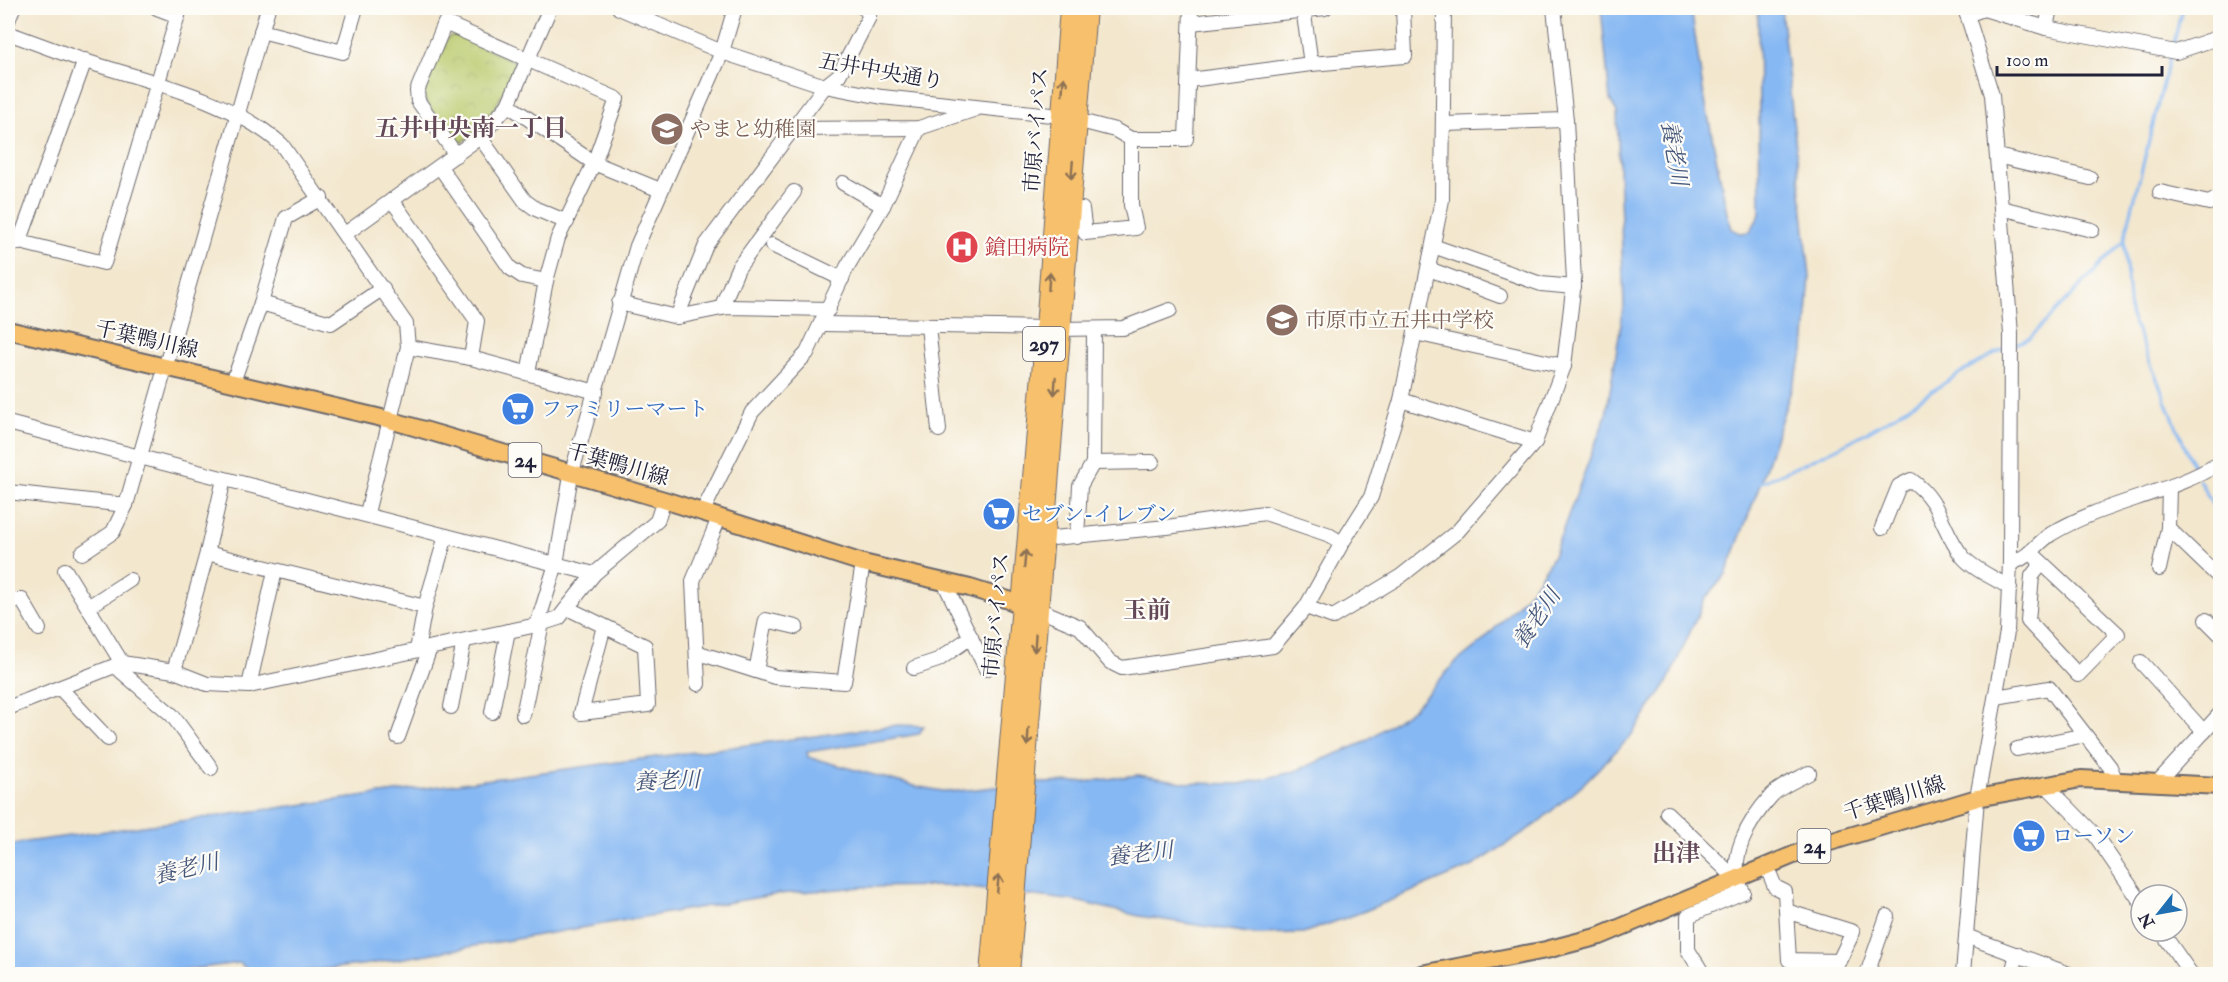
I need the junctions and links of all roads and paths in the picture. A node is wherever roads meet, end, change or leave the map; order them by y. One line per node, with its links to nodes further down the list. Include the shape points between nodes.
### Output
1 (13, 8): 20 (street)
2 (158, 8): 19 (street)
3 (268, 8): 23 (street)
4 (356, 8): 23 (street, via 344,52)
5 (550, 8): 27 (street)
6 (619, 8): 26 (street, 五井中央通り)
7 (735, 8): 26 (street)
8 (863, 8): 32 (street, via 870,17 839,75)
9 (1070, 8): 36 (highway, 市原バイパス / 297, one-way to 9)
10 (1086, 8): 36 (highway, 市原バイパス / 297)
11 (1191, 8): 21 (street)
12 (1303, 8): 13 (street); 21 (street); 29 (street)
13 (1325, 8)
14 (1403, 8): 29 (street, via 1405,56)
15 (1444, 8): 38 (street)
16 (1554, 8): 37 (street)
17 (2050, 8): 22 (street)
18 (1966, 11): 22 (street, via 1984,9); 44 (street, via 1992,95)
19 (179, 12): 31 (street)
20 (8, 21)
21 (1191, 23): 30 (street)
22 (2046, 28): 25 (street, via 2176,52)
23 (261, 31): 35 (street)
24 (8, 33): 28 (street)
25 (2220, 37)
26 (722, 52): 32 (street, 五井中央通り); 49 (street)
27 (530, 58): 33 (street); 43 (street, via 446,23 417,91 418,101); 45 (street, via 617,99)
28 (85, 60): 31 (street); 61 (street)
29 (1311, 64): 30 (street)
30 (1190, 80): 42 (street, via 1186,139)
31 (158, 83): 35 (street); 61 (street, via 104,263)
32 (825, 86): 34 (street, 五井中央通り); 40 (street)
33 (508, 105): 41 (street); 45 (street)
34 (980, 108): 36 (street, 五井中央通り); 39 (street)
35 (237, 115): 53 (street, via 282,145); 85 (street)
36 (1068, 118): 42 (street, 五井中央通り, via 1115,130); 78 (highway, 市原バイパス / 297)
37 (1566, 120): 38 (street); 67 (street)
38 (1444, 124): 63 (street, via 1442,200)
39 (919, 128): 40 (street); 55 (street)
40 (792, 129): 75 (street, via 706,245)
41 (480, 138): 43 (street); 58 (street, via 525,201)
42 (1131, 139): 57 (street, via 1131,205 1136,228 1085,233)
43 (456, 155): 46 (street)
44 (1996, 156): 47 (street); 56 (street)
45 (594, 163): 49 (street); 58 (street)
46 (440, 167): 54 (street); 66 (street, via 510,268 522,276)
47 (2090, 178)
48 (843, 183): 55 (street)
49 (660, 190): 71 (street)
50 (794, 192): 72 (street, via 738,268)
51 (2160, 192): 52 (street, via 2208,203)
52 (2220, 197)
53 (321, 198): 60 (street); 70 (street, via 286,218)
54 (392, 200): 60 (street); 83 (street, via 477,321)
55 (883, 206): 65 (street)
56 (2001, 208): 59 (street); 117 (street, via 2011,334)
57 (1082, 209)
58 (567, 222): 66 (street, via 558,238)
59 (2092, 230)
60 (345, 234): 68 (street)
61 (13, 241)
62 (772, 244): 65 (street)
63 (1433, 246): 64 (street); 67 (street, via 1541,284)
64 (1429, 269): 69 (street); 81 (street)
65 (842, 279): 73 (street)
66 (546, 281): 86 (street)
67 (1574, 286): 84 (street)
68 (383, 288): 70 (street, via 331,323); 82 (street, via 406,324)
69 (1500, 296)
70 (261, 303): 87 (street)
71 (619, 303): 75 (street); 88 (street)
72 (721, 308): 73 (street); 75 (street)
73 (829, 309): 76 (street)
74 (1170, 310): 79 (street, via 1123,328)
75 (677, 317)
76 (823, 324): 77 (street); 105 (street, via 807,353 752,412)
77 (928, 326): 78 (street); 92 (street)
78 (1053, 329): 79 (street); 111 (highway, 市原バイパス / 297, one-way to 111); 129 (highway, 市原バイパス / 297, one-way to 78)
79 (1094, 329): 96 (street)
80 (8, 330): 85 (main road, 千葉鴨川線 / 24)
81 (1415, 333): 84 (street); 89 (street)
82 (408, 347): 83 (street); 90 (street)
83 (471, 358): 86 (street)
84 (1564, 366): 93 (street)
85 (164, 367): 87 (main road, 千葉鴨川線 / 24); 94 (street)
86 (528, 373): 88 (street)
87 (233, 382): 90 (main road, 千葉鴨川線 / 24)
88 (596, 392): 98 (street)
89 (1401, 400): 93 (street); 112 (street, via 1371,497)
90 (390, 420): 98 (main road, 千葉鴨川線 / 24); 104 (street)
91 (8, 423): 94 (street)
92 (939, 430)
93 (1535, 442): 132 (street, via 1458,531 1401,576 1333,617)
94 (140, 457): 99 (street); 103 (street)
95 (1152, 462): 96 (street)
96 (1093, 463): 110 (street, via 1080,486)
97 (2220, 463): 100 (street)
98 (572, 474): 102 (main road, 千葉鴨川線 / 24); 119 (street)
99 (224, 479): 104 (street); 115 (street)
100 (2169, 487): 108 (street); 113 (street, via 2083,518 2049,535)
101 (8, 492): 103 (street)
102 (664, 500): 105 (main road, 千葉鴨川線 / 24); 123 (street, via 657,521)
103 (126, 505): 114 (street, via 113,532)
104 (367, 513): 109 (street)
105 (702, 513): 106 (main road, 千葉鴨川線 / 24)
106 (719, 518): 116 (main road, 千葉鴨川線 / 24); 144 (street, via 693,581)
107 (1882, 528): 127 (street, via 1899,486 1911,480 1936,504 1965,559)
108 (2168, 528): 120 (street); 124 (street)
109 (446, 536): 119 (street); 131 (street)
110 (1077, 537): 111 (street); 112 (street, via 1265,513)
111 (1042, 538): 129 (highway, 市原バイパス / 297)
112 (1342, 543): 132 (street)
113 (2030, 552): 117 (street, via 2021,561); 118 (street)
114 (82, 553)
115 (207, 554): 122 (street); 149 (street)
116 (863, 563): 126 (main road, 千葉鴨川線 / 24); 150 (street, via 844,682 775,677)
117 (2010, 563): 127 (street)
118 (2042, 563): 118 (street, via 2118,634 2078,675 2028,621 2032,576)
119 (556, 564): 123 (street); 135 (street)
120 (2159, 569)
121 (65, 570): 130 (street)
122 (275, 571): 131 (street); 153 (street)
123 (594, 574): 133 (street)
124 (2220, 578)
125 (130, 580): 130 (street)
126 (944, 582): 129 (main road, 千葉鴨川線 / 24); 141 (street)
127 (2010, 588): 155 (street)
128 (8, 600): 138 (street, via 22,600)
129 (1029, 606): 132 (street, via 1080,627 1110,662 1122,668 1273,646); 151 (highway, 市原バイパス / 297)
130 (88, 607): 146 (street)
131 (425, 607): 143 (street)
132 (1306, 607)
133 (567, 608): 135 (street, via 558,618); 136 (street)
134 (2206, 620): 140 (street)
135 (540, 624): 139 (street); 160 (street)
136 (604, 626): 136 (street, via 645,646 648,705 581,713)
137 (796, 627): 150 (street, via 766,620)
138 (39, 629)
139 (508, 631): 142 (street); 158 (street)
140 (2220, 634)
141 (971, 637): 147 (street, via 939,660); 148 (street)
142 (464, 641): 143 (street); 156 (street)
143 (423, 649): 153 (street); 163 (street)
144 (699, 653): 150 (street); 152 (street)
145 (2141, 662): 161 (street)
146 (118, 664): 149 (street); 154 (street); 166 (street, via 172,715)
147 (914, 668)
148 (986, 669)
149 (174, 671): 153 (street, via 207,684)
150 (756, 671)
151 (1024, 679): 183 (highway, 市原バイパス / 297, one-way to 151); 184 (highway, 市原バイパス / 297, one-way to 184)
152 (698, 684)
153 (249, 686)
154 (60, 688): 157 (street); 164 (street)
155 (1996, 697): 162 (street, via 2049,688); 172 (street)
156 (451, 707)
157 (8, 708)
158 (492, 712)
159 (2220, 714): 161 (street)
160 (523, 715)
161 (2204, 732): 169 (street)
162 (2085, 735): 165 (street); 168 (street, via 2110,766)
163 (398, 737)
164 (108, 739)
165 (2017, 749)
166 (211, 768)
167 (1809, 773): 175 (street, via 1773,794 1740,843)
168 (2115, 779): 169 (main road, 千葉鴨川線 / 24); 170 (main road, 千葉鴨川線 / 24)
169 (2158, 782): 171 (main road, 千葉鴨川線 / 24)
170 (2045, 783): 172 (main road, 千葉鴨川線 / 24); 176 (street, via 2096,835)
171 (2220, 786)
172 (1977, 798): 174 (main road, 千葉鴨川線 / 24, via 1907,816); 179 (street)
173 (1667, 813): 175 (street)
174 (1766, 865): 175 (main road, 千葉鴨川線 / 24); 177 (street, via 1774,887 1785,892)
175 (1735, 878): 182 (main road, 千葉鴨川線 / 24, via 1600,936); 186 (street, via 1743,892 1688,916 1688,950)
176 (2129, 884)
177 (1786, 910): 177 (street, via 1789,960 1839,962 1853,932)
178 (1887, 916): 187 (street)
179 (1966, 936): 181 (street); 188 (street)
180 (2169, 943): 191 (street)
181 (2017, 954): 189 (street); 190 (street)
182 (1453, 972): 185 (main road, 千葉鴨川線 / 24)
183 (990, 975)
184 (1009, 975)
185 (1421, 975)
186 (1703, 975)
187 (1867, 975)
188 (1963, 975)
189 (2012, 975)
190 (2069, 975)
191 (2191, 975)

